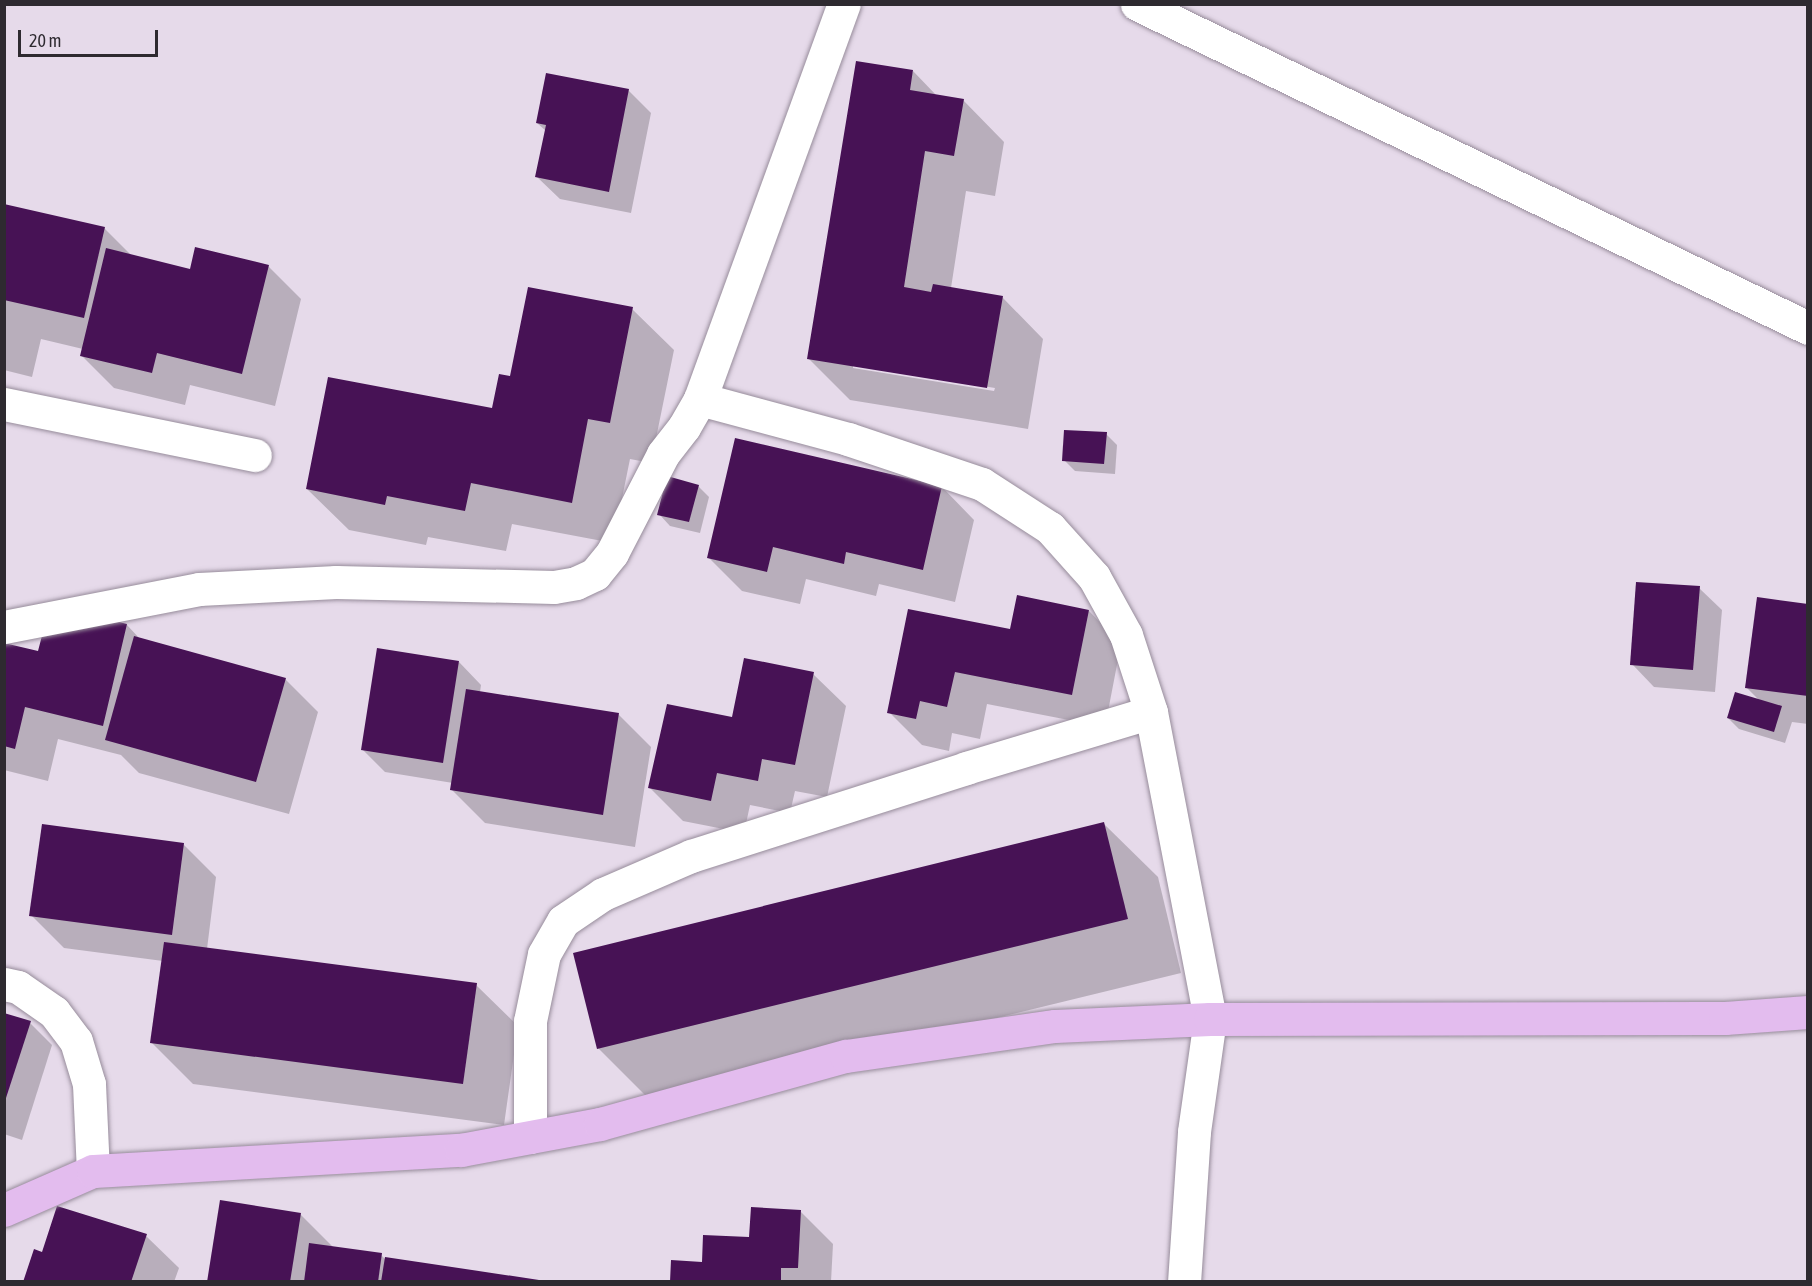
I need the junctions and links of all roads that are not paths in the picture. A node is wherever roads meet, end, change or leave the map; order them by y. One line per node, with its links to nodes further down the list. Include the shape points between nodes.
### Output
1 (844, 4): 4 (street)
2 (1137, 4): 3 (street)
3 (1808, 328)
4 (700, 399): 7 (street, via 663,454 612,553 595,574 576,583 554,586 336,582 199,589); 8 (street, via 848,439 982,484 1050,528 1094,577 1126,635)
5 (4, 404): 6 (street)
6 (255, 455)
7 (4, 627)
8 (1151, 712): 11 (street); 12 (street, via 691,856 603,894 563,921 544,954 530,1021)
9 (4, 984): 13 (street, via 18,987 54,1012 76,1041 89,1084)
10 (1808, 1012): 11 (main road, via 1702,1018)
11 (1210, 1019): 12 (main road, via 1055,1026 846,1056 600,1124); 15 (street, via 1194,1132)
12 (530, 1137): 13 (main road, via 462,1150)
13 (93, 1171): 14 (main road)
14 (4, 1210)
15 (1184, 1281)

